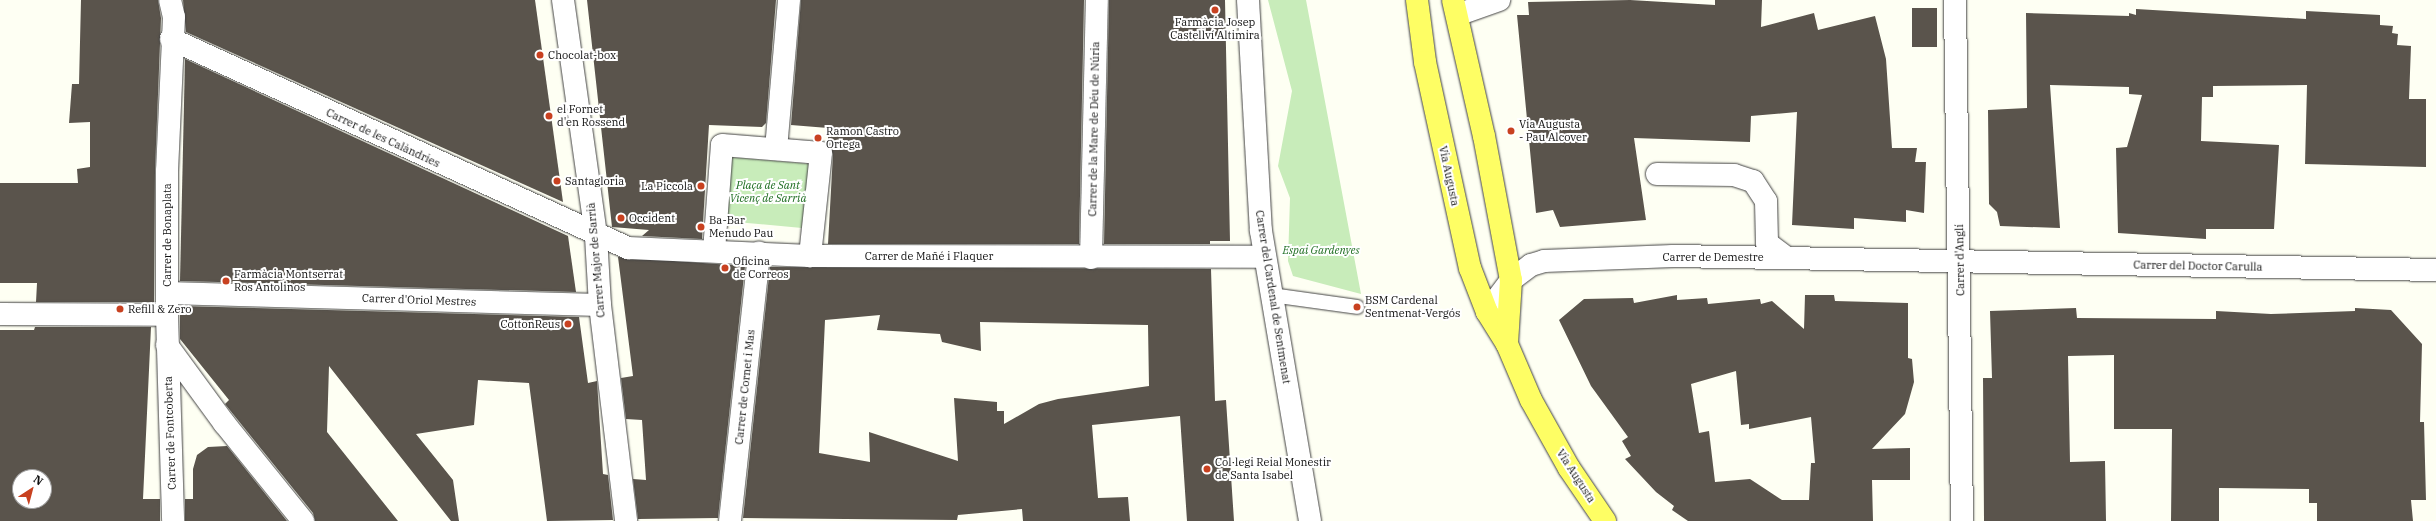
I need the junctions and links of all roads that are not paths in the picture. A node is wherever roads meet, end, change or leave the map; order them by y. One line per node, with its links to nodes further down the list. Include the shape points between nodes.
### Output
1 (170, 0): 10 (street, Carrer de Bonaplata, via 174,17)
2 (563, 0): 13 (street, Carrer Major de Sarrià)
3 (790, 0): 11 (street)
4 (1097, 0): 18 (street, Carrer de la Mare de Déu de Núria)
5 (1248, 0): 17 (street, Carrer del Cardenal de Sentmenat, via 1255,153)
6 (1417, 0): 27 (main road, Via Augusta, via 1425,62 1455,204 1470,268)
7 (1499, 0): 9 (street, Via Augusta)
8 (1955, 0): 20 (street, Carrer d'Anglí)
9 (1455, 8): 22 (main road, Via Augusta, via 1484,136)
10 (171, 39): 13 (street, Carrer de les Calàndries); 23 (street, Carrer de Bonaplata, via 174,73 167,171)
11 (776, 149): 14 (street, via 722,145); 16 (street, via 822,152)
12 (1657, 174): 19 (street, via 1734,175 1752,181 1766,201 1767,243)
13 (596, 236): 14 (street, Carrer de Mañé i Flaquer, via 628,248); 25 (street, Carrer Major de Sarrià)
14 (714, 251): 15 (street, Carrer de Mañé i Flaquer)
15 (759, 253): 16 (street, Carrer de Mañé i Flaquer); 35 (street, Carrer de Cornet i Mas)
16 (810, 256): 18 (street, Carrer de Mañé i Flaquer)
17 (1265, 257): 18 (street, Carrer de Mañé i Flaquer); 24 (street, Carrer del Cardenal de Sentmenat)
18 (1090, 258)
19 (1787, 258): 20 (street, Carrer de Demestre); 22 (street, Carrer de Demestre, via 1544,261 1531,265)
20 (1960, 261): 21 (street, Carrer del Doctor Carulla); 38 (street, Carrer d'Anglí)
21 (2436, 270)
22 (1511, 280): 27 (street, Carrer de Demestre); 30 (main road, Via Augusta)
23 (167, 293): 25 (street, Carrer d'Oriol Mestres); 29 (street, Carrer de Bonaplata)
24 (1271, 295): 26 (lane); 36 (street, Carrer del Cardenal de Sentmenat)
25 (600, 304): 34 (street, Carrer Major de Sarrià)
26 (1357, 307)
27 (1487, 312): 30 (main road, Via Augusta)
28 (0, 314): 29 (street)
29 (167, 315): 31 (street, Carrer de Bonaplata)
30 (1508, 344): 37 (main road, Via Augusta, via 1547,429)
31 (168, 345): 32 (street, Carrer de Fontcoberta); 33 (street, via 224,423)
32 (174, 521)
33 (303, 521)
34 (626, 521)
35 (730, 521)
36 (1310, 521)
37 (1605, 521)
38 (1962, 521)

